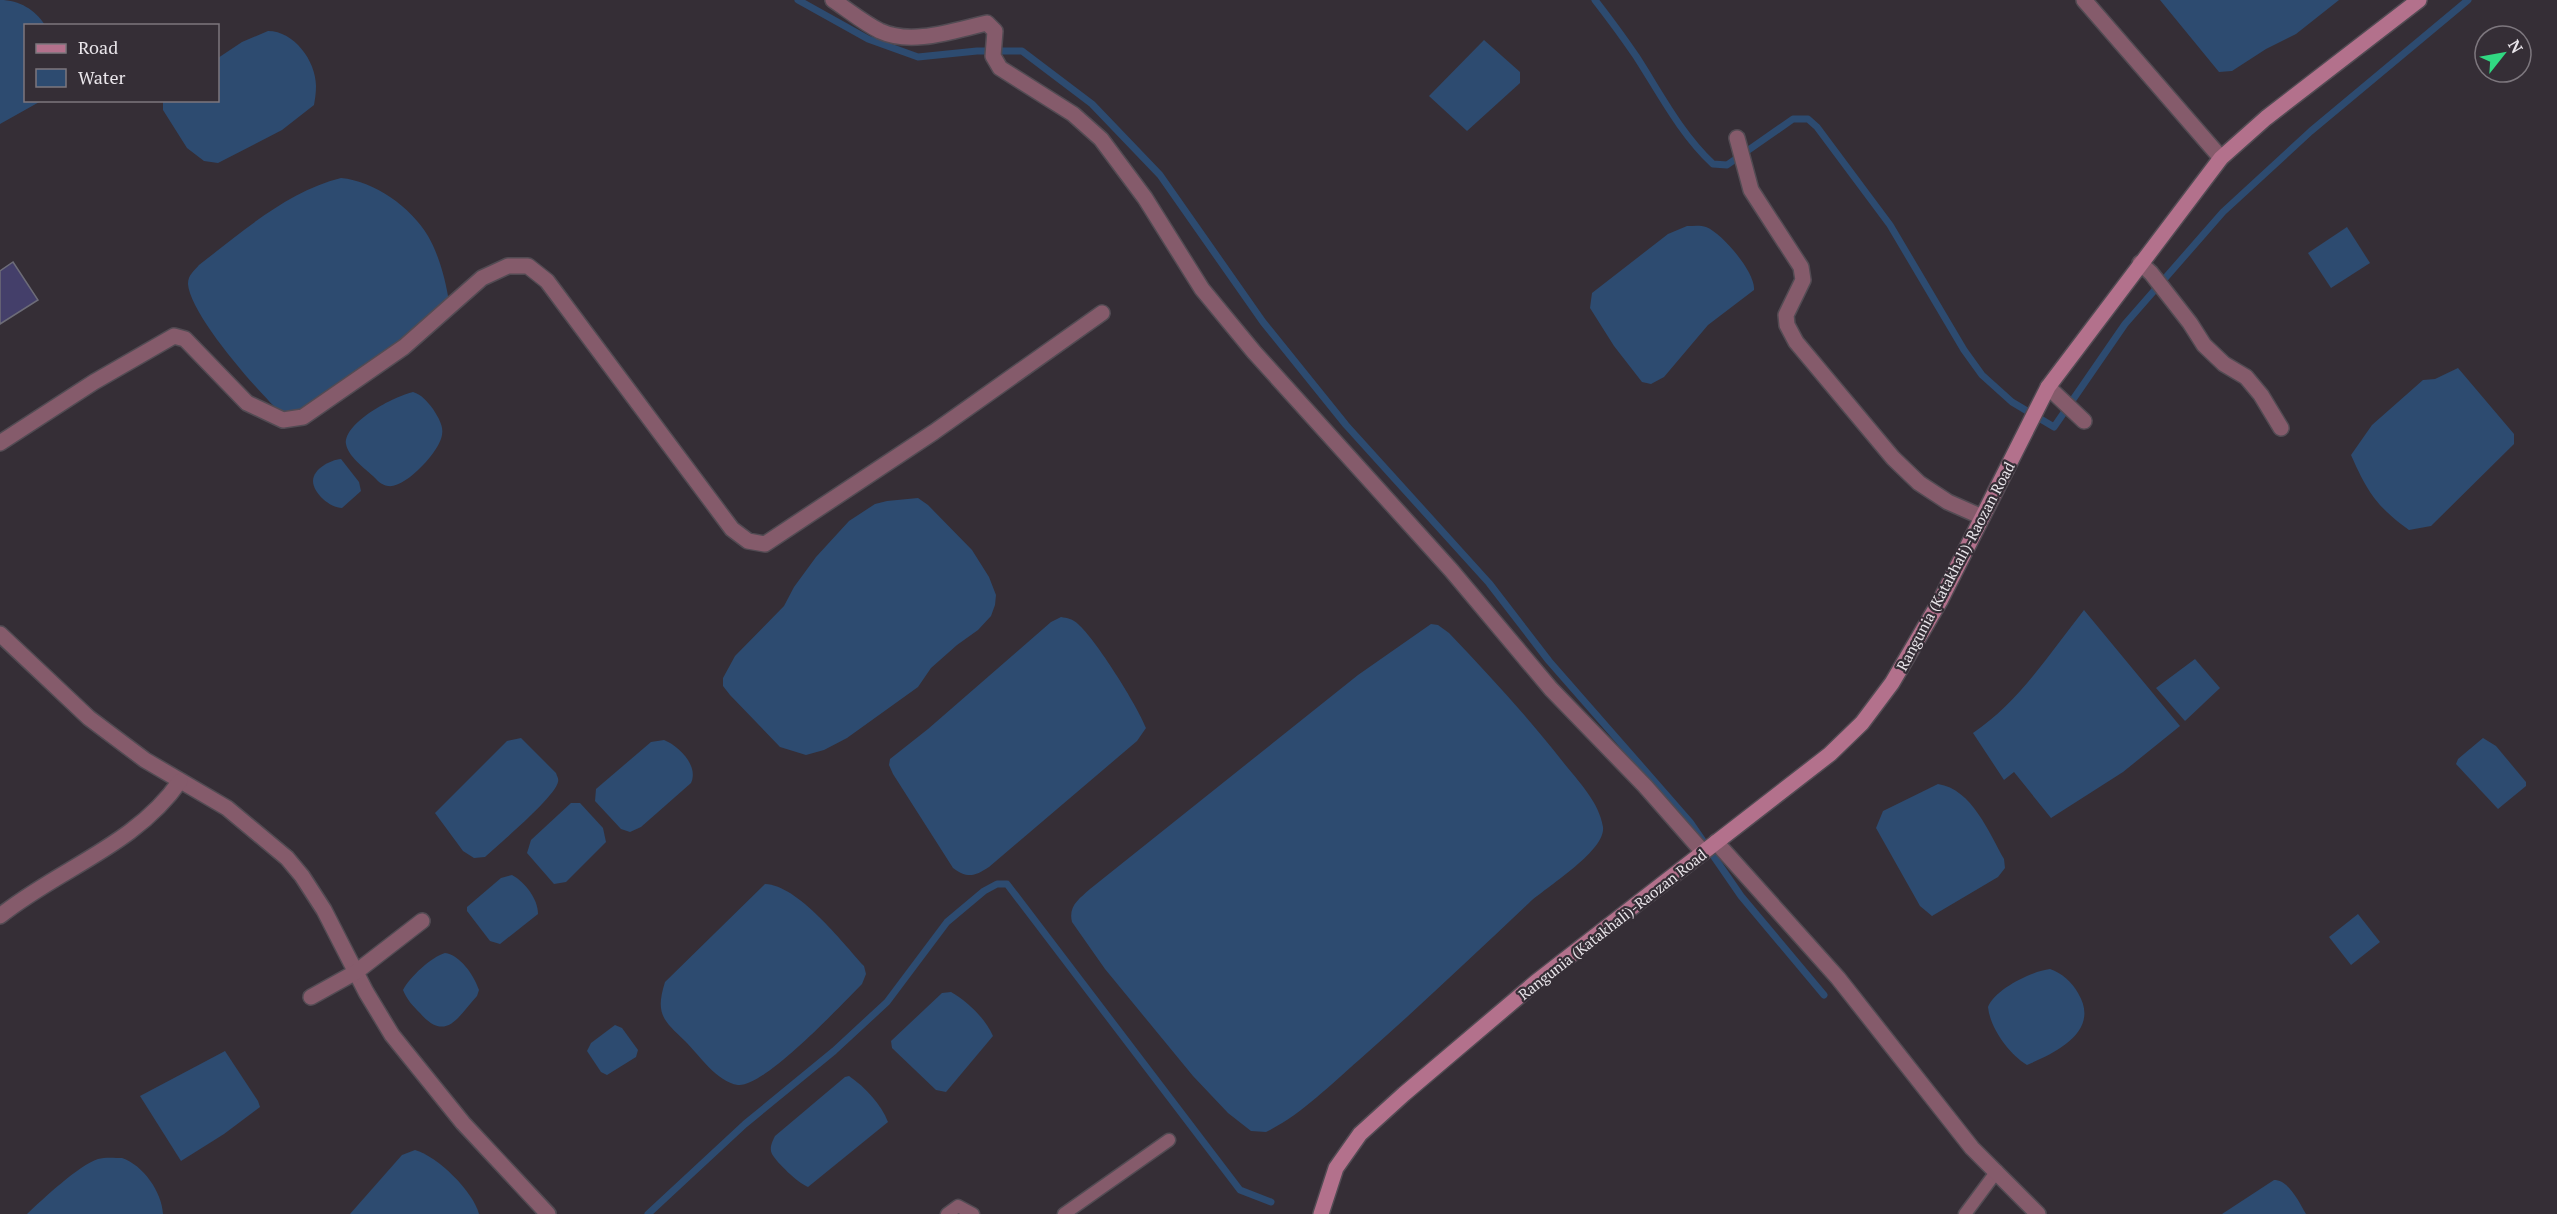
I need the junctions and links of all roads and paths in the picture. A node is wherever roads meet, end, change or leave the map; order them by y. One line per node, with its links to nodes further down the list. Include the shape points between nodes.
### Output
1 (833, 0): 16 (street, via 880,31 897,36 934,35 987,23 996,31 993,56 1000,69 1073,114 1101,139 1145,198 1202,289 1254,352 1452,570 1551,689)
2 (2084, 0): 5 (street)
3 (2419, 0): 5 (main road, Rangunia (Katakhali)-Raozan Road, via 2266,118)
4 (1737, 138): 12 (street, via 1751,190 1801,267 1803,280 1786,315 1796,342 1893,458 1919,483)
5 (2221, 158): 6 (main road, Rangunia (Katakhali)-Raozan Road)
6 (2145, 268): 8 (main road, Rangunia (Katakhali)-Raozan Road); 10 (street, via 2204,345 2246,377)
7 (1102, 313): 11 (street, via 934,432 765,544 748,541 732,529 547,281 528,266 508,266 482,278 404,347 303,417 283,420 247,403 185,339 174,336)
8 (2045, 392): 9 (street, via 2067,404); 12 (main road, Rangunia (Katakhali)-Raozan Road)
9 (2084, 421)
10 (2281, 428)
11 (0, 443)
12 (1982, 517): 15 (main road, Rangunia (Katakhali)-Raozan Road, via 1940,601 1892,683 1862,723 1830,754)
13 (0, 634): 14 (street, via 89,718)
14 (180, 781): 17 (street, via 153,813 106,849); 19 (street, via 227,808 287,858 324,910)
15 (1716, 842): 16 (main road, Rangunia (Katakhali)-Raozan Road); 22 (street, via 1838,978 1972,1148)
16 (1703, 852): 27 (main road, Rangunia (Katakhali)-Raozan Road, via 1536,982 1360,1134 1336,1168)
17 (0, 916)
18 (422, 921): 19 (street)
19 (356, 972): 20 (street); 23 (street, via 404,1051 463,1123)
20 (311, 997)
21 (1169, 1140): 26 (lane)
22 (1997, 1171): 28 (lane); 29 (street)
23 (548, 1214)
24 (947, 1214): 25 (lane, via 958,1206)
25 (973, 1214)
26 (1064, 1214)
27 (1321, 1214)
28 (1965, 1214)
29 (2038, 1214)

